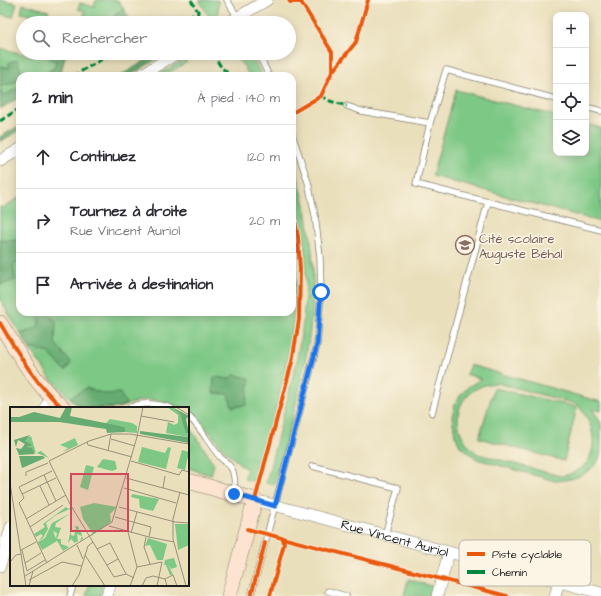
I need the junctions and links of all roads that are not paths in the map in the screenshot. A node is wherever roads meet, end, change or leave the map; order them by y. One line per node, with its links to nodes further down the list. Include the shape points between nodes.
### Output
1 (227, 0): 3 (lane)
2 (267, 0): 4 (street)
3 (233, 16)
4 (243, 16)
5 (166, 60): 7 (street)
6 (261, 60): 8 (lane)
7 (146, 72)
8 (267, 72)
9 (553, 98): 13 (lane, via 446,70)
10 (347, 106): 13 (lane, via 361,111)
11 (589, 108): 12 (lane)
12 (601, 111)
13 (430, 123): 17 (lane, via 416,184)
14 (296, 146): 30 (lane, via 308,182 314,215 320,257 321,292 317,345)
15 (16, 151): 16 (street)
16 (0, 161)
17 (488, 202): 18 (lane); 24 (lane)
18 (601, 230)
19 (0, 323): 20 (street)
20 (48, 403): 21 (street)
21 (60, 407)
22 (132, 407): 23 (lane, via 143,404)
23 (163, 407)
24 (432, 412)
25 (189, 417): 28 (lane, via 221,458 229,464 233,471)
26 (312, 466): 32 (lane, via 398,488)
27 (189, 481): 28 (street, Rue Vincent Auriol)
28 (234, 494): 29 (street, Rue Vincent Auriol)
29 (255, 500): 30 (street, Rue Vincent Auriol); 44 (street)
30 (275, 506): 32 (street, Rue Vincent Auriol); 45 (lane)
31 (10, 531): 35 (street)
32 (385, 535): 33 (street, Rue Vincent Auriol)
33 (449, 552): 34 (street, Rue Vincent Auriol); 47 (street)
34 (459, 555)
35 (0, 566)
36 (73, 586): 42 (lane)
37 (110, 586): 43 (street)
38 (557, 586): 48 (street)
39 (574, 586): 41 (street, Rue Vincent Auriol)
40 (328, 591): 46 (lane)
41 (601, 593)
42 (70, 596)
43 (107, 596)
44 (229, 596)
45 (251, 596)
46 (346, 596)
47 (437, 596)
48 (555, 596)

